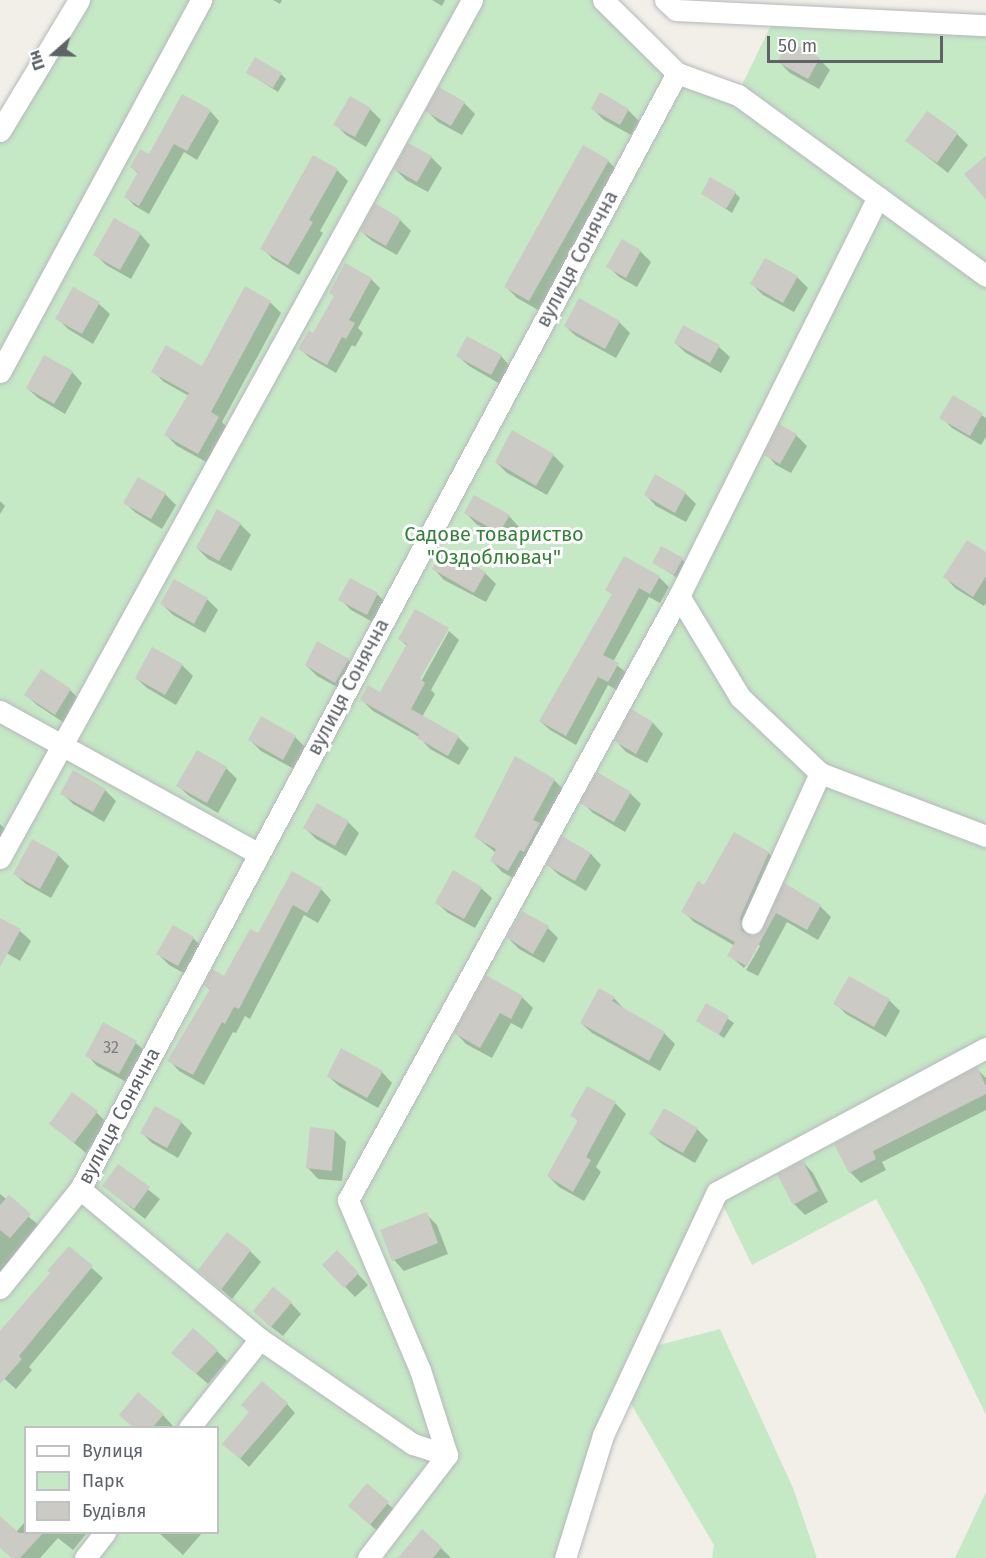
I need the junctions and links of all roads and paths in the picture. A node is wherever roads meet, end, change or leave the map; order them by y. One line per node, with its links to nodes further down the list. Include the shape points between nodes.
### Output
1 (79, 0): 8 (street)
2 (201, 0): 11 (street)
3 (472, 0): 14 (street)
4 (603, 0): 7 (street)
5 (665, 0): 6 (street, via 676,10)
6 (986, 26)
7 (677, 73): 9 (street, via 738,95); 17 (street, вулиця Сонячна)
8 (0, 131)
9 (878, 197): 10 (street); 12 (street)
10 (986, 276)
11 (0, 372)
12 (680, 596): 15 (street, via 740,697); 25 (street, via 348,1200 420,1370)
13 (0, 711): 14 (street)
14 (63, 745): 17 (street); 18 (street)
15 (820, 773): 16 (street); 19 (street)
16 (986, 836)
17 (259, 854): 21 (street, вулиця Сонячна)
18 (0, 858)
19 (752, 923)
20 (986, 1048): 29 (street, via 717,1192 603,1435)
21 (81, 1188): 22 (street, вулиця Сонячна); 23 (street)
22 (0, 1288)
23 (260, 1339): 24 (street); 25 (street, via 413,1444)
24 (191, 1426)
25 (447, 1455): 28 (street)
26 (104, 1534): 27 (street)
27 (85, 1558)
28 (368, 1558)
29 (565, 1558)

